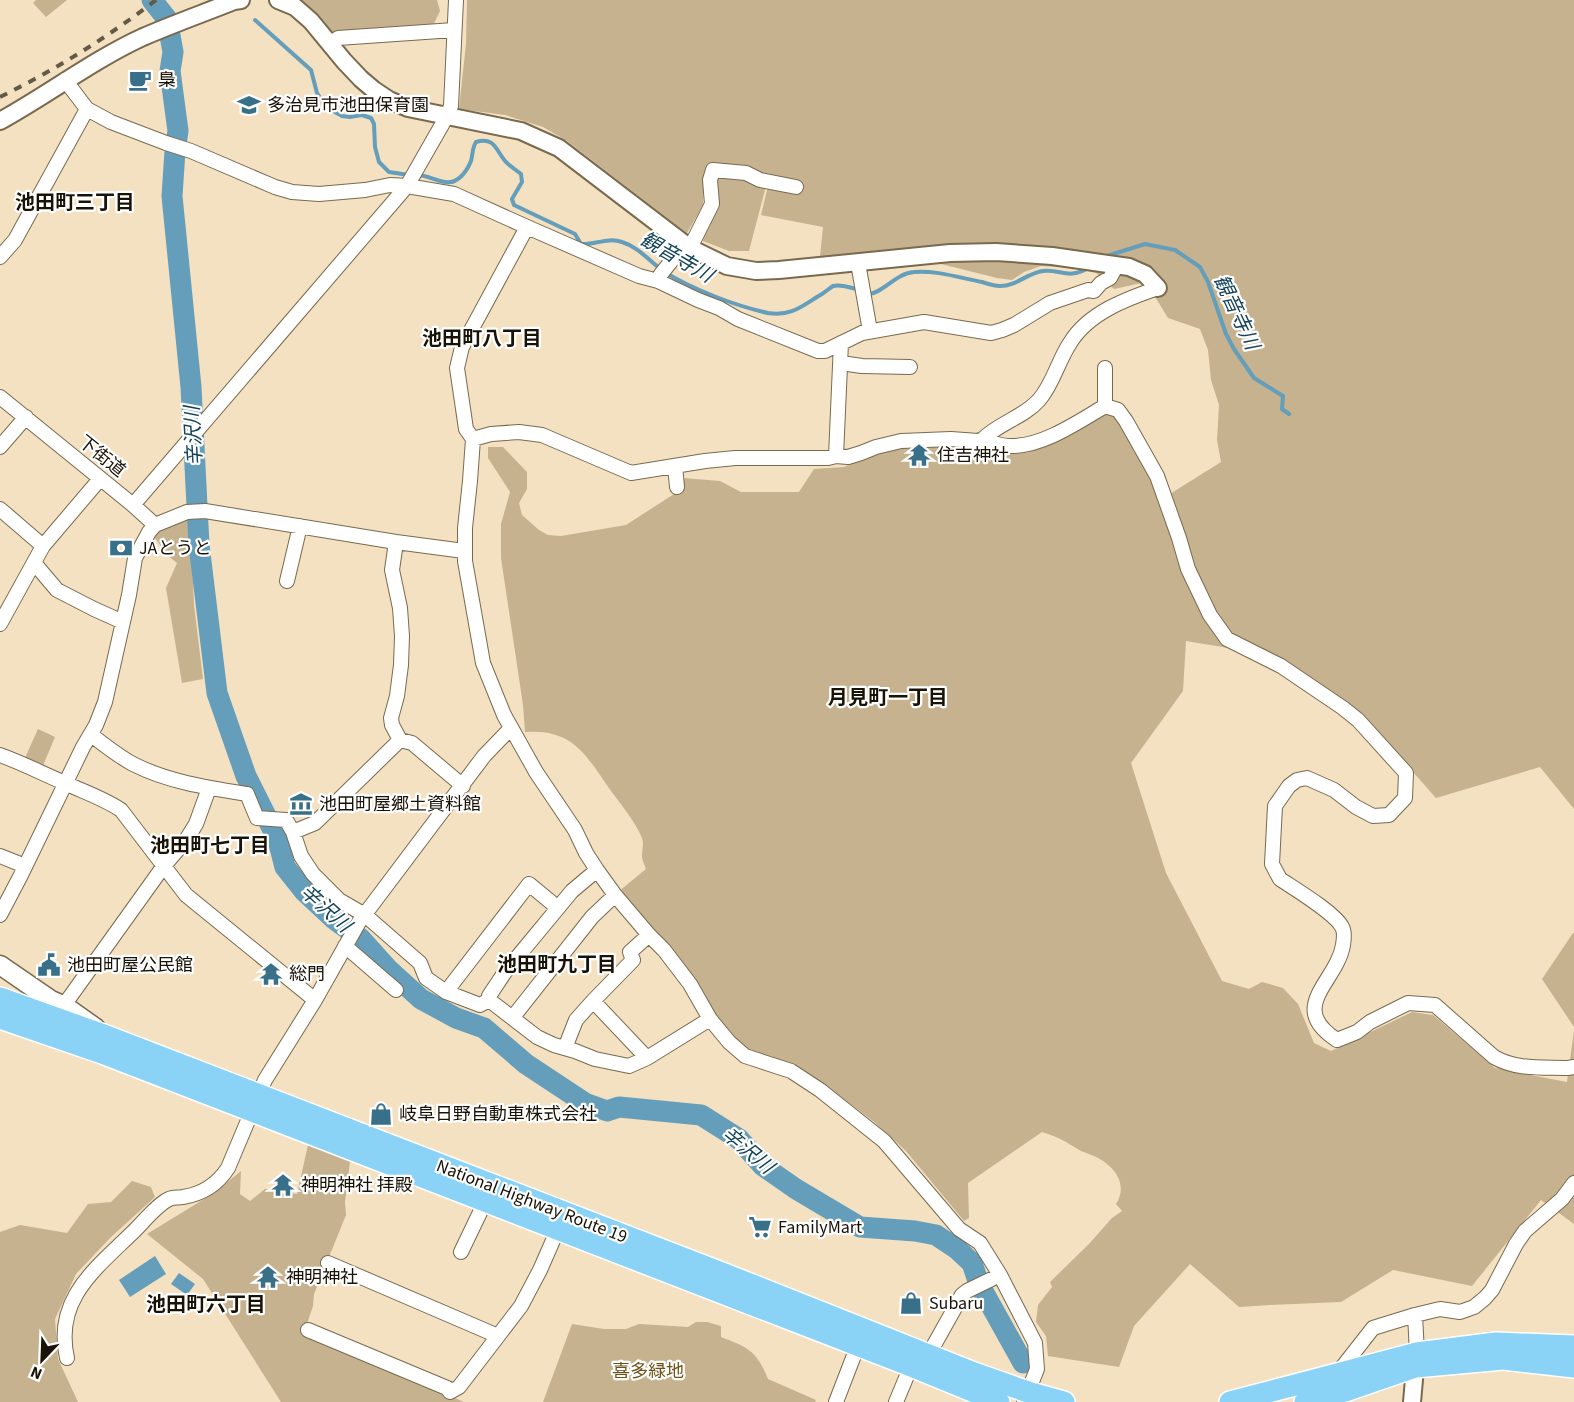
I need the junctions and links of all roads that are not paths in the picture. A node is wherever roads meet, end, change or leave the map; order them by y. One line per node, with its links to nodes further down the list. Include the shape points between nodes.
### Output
1 (241, 0): 6 (street, via 143,37)
2 (278, 0): 5 (street, via 295,7)
3 (456, 0): 4 (street)
4 (454, 30): 5 (street, via 338,38); 8 (street, via 452,96)
5 (330, 44): 8 (street, via 361,79 389,100)
6 (66, 80): 7 (street); 9 (street)
7 (87, 109): 10 (street, via 111,122 292,192 365,190); 14 (street, via 15,240)
8 (447, 116): 10 (street); 13 (street, via 521,131 559,148)
9 (0, 121)
10 (412, 178): 12 (street); 36 (street)
11 (796, 187): 13 (street, via 746,173 713,170 712,204)
12 (527, 227): 17 (street, via 639,276); 29 (street, via 462,347 457,368 466,429)
13 (690, 248): 15 (street, via 727,266 756,271); 17 (street, via 673,259)
14 (0, 257)
15 (858, 263): 16 (street, via 996,252); 21 (street)
16 (1117, 265): 18 (street, via 1145,274); 19 (street, via 1110,278)
17 (661, 275): 22 (street, via 698,300 813,350 825,351)
18 (1158, 288): 20 (street, via 1117,304)
19 (1094, 291): 20 (street, via 1096,305); 21 (street, via 1050,303 1014,325 991,333 924,322)
20 (1085, 326): 30 (street, via 1070,342 1038,401)
21 (870, 332): 22 (street)
22 (842, 343): 23 (street)
23 (841, 363): 24 (street); 32 (street)
24 (910, 367)
25 (1105, 368): 27 (street)
26 (0, 397): 28 (street, 下街道)
27 (1105, 406): 30 (street, via 1077,423 1022,446 999,445); 79 (street, via 1118,410 1157,477 1188,569 1210,615 1227,639 1281,666 1343,708 1406,772 1405,798 1389,814 1373,816 1334,790 1307,778 1289,786 1275,806 1272,864 1276,872 1280,879 1337,918 1344,929 1341,955 1315,1000 1315,1016 1323,1031 1337,1040 1408,1003 1435,1005 1504,1062)
28 (26, 417): 31 (street); 34 (street, 下街道)
29 (472, 439): 33 (street, via 491,434 531,433 631,472); 42 (street)
30 (983, 439): 32 (street, via 901,441 848,457)
31 (0, 447)
32 (836, 456): 33 (street, via 735,458)
33 (675, 466): 35 (street)
34 (100, 479): 36 (street, 下街道); 41 (street)
35 (677, 487)
36 (133, 505): 38 (street, 下街道)
37 (0, 509): 41 (street)
38 (155, 525): 39 (street, via 187,512 205,511); 45 (street, via 135,558)
39 (300, 526): 40 (street); 44 (street)
40 (396, 542): 42 (street); 49 (street, via 392,570 402,636 392,725)
41 (43, 546): 43 (street)
42 (464, 551): 47 (street, via 483,663)
43 (35, 564): 45 (street, via 57,590); 46 (street)
44 (287, 581)
45 (123, 622): 48 (street, via 105,702)
46 (0, 624)
47 (511, 728): 52 (street); 58 (street)
48 (91, 735): 51 (street); 53 (street, via 136,765)
49 (400, 740): 52 (street, via 412,743); 54 (street, via 315,823)
50 (0, 755): 51 (street)
51 (65, 783): 56 (street); 57 (street, via 120,810)
52 (463, 786): 62 (street)
53 (209, 788): 54 (street, via 247,794 257,818 286,820); 57 (street, via 196,824)
54 (293, 832): 62 (street, via 313,874)
55 (0, 856): 56 (street)
56 (25, 866): 61 (street)
57 (163, 867): 69 (street, via 186,895); 72 (street)
58 (597, 870): 59 (street); 60 (street)
59 (615, 895): 63 (street); 73 (street)
60 (558, 908): 67 (street, via 529,884); 70 (street, via 505,972)
61 (0, 915)
62 (362, 919): 64 (street); 67 (street, via 420,963 426,978)
63 (649, 935): 71 (street, via 630,952 633,960); 75 (street, via 690,984)
64 (346, 945): 66 (street); 69 (street)
65 (0, 965): 72 (main road)
66 (396, 990)
67 (446, 992): 70 (street, via 480,1005)
68 (0, 998): 76 (highway, National Highway Route 19)
69 (315, 1000): 80 (street)
70 (489, 1000): 73 (street)
71 (593, 1001): 77 (street, via 576,1020); 78 (street)
72 (65, 1006): 76 (main road)
73 (513, 1017): 77 (street, via 537,1037)
74 (0, 1018): 80 (highway, National Highway Route 19)
75 (710, 1019): 78 (street); 86 (street, via 745,1056 791,1071 884,1141 959,1229 980,1243)
76 (109, 1037): 80 (highway, National Highway Route 19)
77 (565, 1048): 78 (street, via 629,1066)
78 (647, 1058)
79 (1574, 1067)
80 (254, 1103): 82 (highway, National Highway Route 19); 92 (highway, National Highway Route 19); 93 (street, via 221,1178 194,1195 170,1198 88,1276 70,1305 64,1335)
81 (1574, 1183): 87 (street, via 1562,1199 1525,1231 1485,1298 1460,1312 1440,1309)
82 (485, 1202): 83 (highway, National Highway Route 19); 84 (street)
83 (558, 1229): 89 (street, via 521,1306); 90 (highway, National Highway Route 19)
84 (461, 1252)
85 (328, 1263): 89 (street)
86 (995, 1277): 92 (street, via 962,1295); 98 (street, via 1035,1343 1037,1369)
87 (1415, 1315): 94 (street); 97 (street, via 1373,1328)
88 (308, 1330): 89 (street, via 450,1392 459,1388)
89 (498, 1336)
90 (858, 1345): 95 (highway, National Highway Route 19); 99 (street)
91 (1574, 1346): 94 (highway, via 1496,1343)
92 (929, 1354): 98 (highway, National Highway Route 19)
93 (67, 1358)
94 (1416, 1360): 96 (highway, via 1503,1359); 97 (highway); 104 (highway, via 1345,1391); 105 (street)
95 (911, 1366): 100 (street); 101 (highway, National Highway Route 19)
96 (1574, 1367)
97 (1337, 1374): 103 (highway)
98 (1026, 1397): 102 (highway, National Highway Route 19)
99 (836, 1402)
100 (896, 1402)
101 (999, 1402)
102 (1064, 1402)
103 (1230, 1402)
104 (1305, 1402)
105 (1412, 1402)

